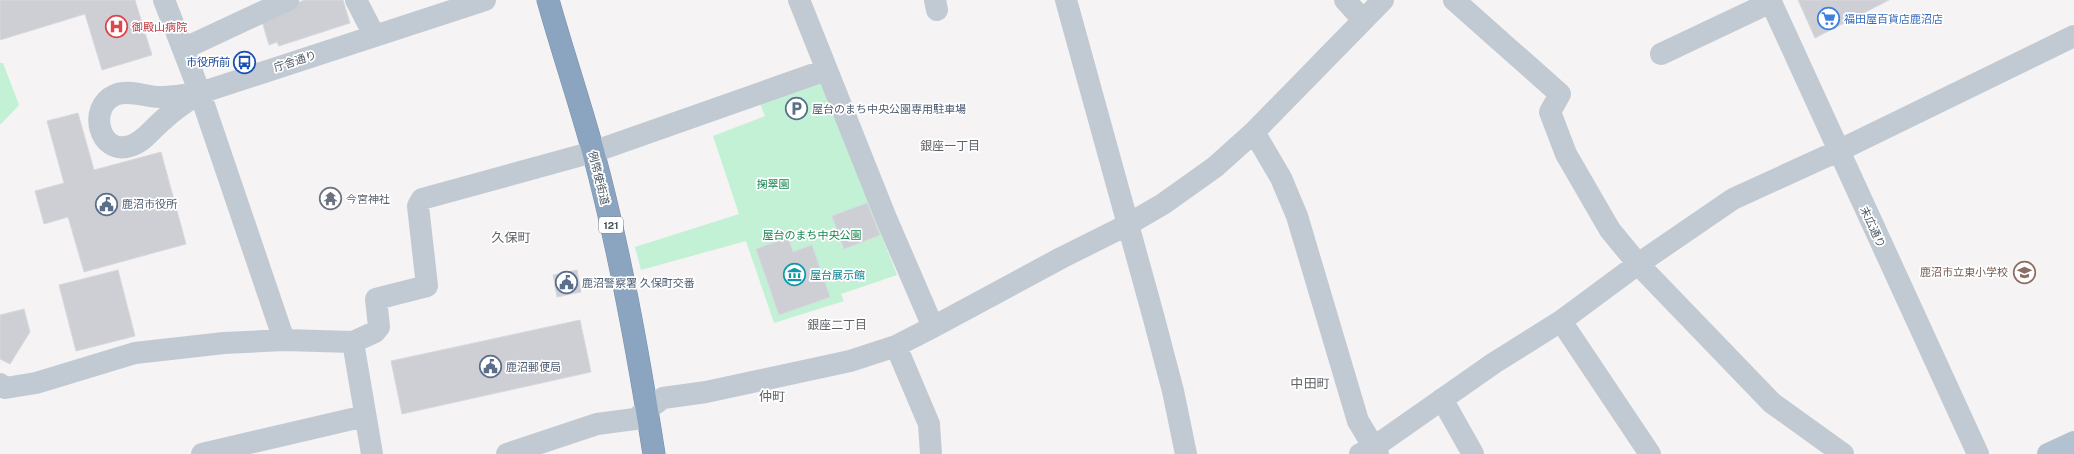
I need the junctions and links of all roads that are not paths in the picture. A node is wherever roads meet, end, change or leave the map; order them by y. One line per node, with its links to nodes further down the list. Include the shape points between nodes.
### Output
1 (164, 0): 15 (street)
2 (288, 0): 15 (street)
3 (356, 0): 13 (street)
4 (485, 0): 13 (street, 庁舎通り)
5 (548, 0): 21 (highway, 例幣使街道 / 121)
6 (799, 0): 17 (street)
7 (1066, 0): 22 (street)
8 (1345, 0): 12 (street)
9 (1383, 0): 12 (street)
10 (1454, 0): 23 (street, via 1560,94 1550,112 1566,154 1610,230)
11 (1771, 1): 16 (street); 20 (street, 末広通り)
12 (1363, 20): 19 (street)
13 (374, 35): 18 (street, 庁舎通り)
14 (2074, 36): 20 (street)
15 (183, 48): 18 (street)
16 (1662, 54)
17 (826, 70): 21 (street); 25 (street)
18 (200, 92): 26 (street)
19 (1254, 132): 22 (street, via 1215,167 1163,204); 34 (street, via 1281,178 1297,216 1358,421)
20 (1838, 151): 23 (street, via 1733,199); 44 (street, 末広通り)
21 (593, 152): 27 (street, via 422,199 418,206 427,286 376,299 380,327); 31 (highway, 例幣使街道 / 121, via 631,314)
22 (1127, 225): 25 (street); 40 (street, via 1173,391)
23 (1638, 264): 24 (street); 43 (street, via 1772,403)
24 (1561, 321): 30 (street); 42 (street)
25 (933, 327): 28 (street)
26 (284, 340): 27 (street); 29 (street, via 224,343 135,353 36,383 5,388)
27 (353, 342): 32 (street)
28 (896, 346): 31 (street, via 850,361 706,392 663,398); 39 (street, via 929,424)
29 (0, 384)
30 (1442, 399): 34 (street); 41 (street)
31 (648, 409): 37 (street, via 635,419 597,424); 38 (highway, 例幣使街道 / 121)
32 (366, 416): 35 (street); 36 (street)
33 (2074, 442): 45 (main road)
34 (1371, 452)
35 (202, 454)
36 (372, 454)
37 (507, 454)
38 (654, 454)
39 (931, 454)
40 (1186, 454)
41 (1473, 454)
42 (1650, 454)
43 (1842, 454)
44 (1978, 454)
45 (2048, 454)

